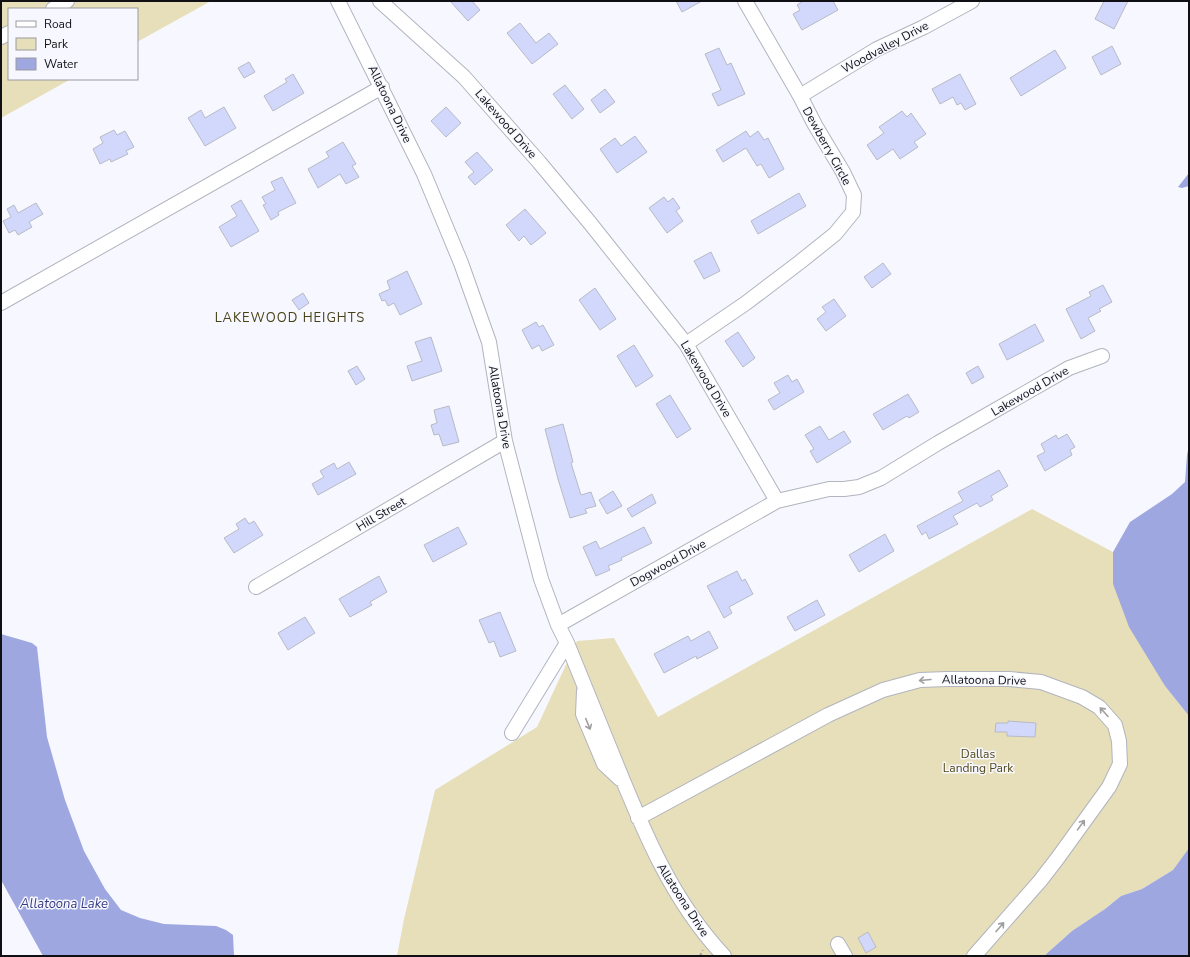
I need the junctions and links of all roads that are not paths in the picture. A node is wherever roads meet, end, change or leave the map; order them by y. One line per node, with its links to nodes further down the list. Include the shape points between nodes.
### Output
1 (67, 1): 6 (street)
2 (338, 1): 7 (street, Allatoona Drive)
3 (380, 1): 10 (street, Lakewood Drive, via 470,83 590,223)
4 (745, 1): 8 (street, Dewberry Circle)
5 (972, 1): 8 (street, Woodvalley Drive, via 877,49)
6 (55, 8)
7 (382, 88): 9 (street); 12 (street, Allatoona Drive, via 424,174 461,263 489,342)
8 (800, 96): 10 (street, Dewberry Circle, via 844,172 854,195 853,212 835,234 800,262)
9 (1, 302)
10 (686, 344): 13 (street, Lakewood Drive)
11 (1102, 356): 13 (street, Lakewood Drive, via 1069,368 881,478 859,487 829,489)
12 (505, 441): 14 (street, Hill Street); 15 (street, Allatoona Drive, via 541,579)
13 (778, 501): 15 (street, Dogwood Drive)
14 (256, 587)
15 (558, 624): 16 (street, Allatoona Drive)
16 (567, 643): 17 (street); 18 (street, Allatoona Drive, via 585,686 583,714 604,764 623,782)
17 (512, 733)
18 (638, 818): 19 (street, Allatoona Drive, via 656,858 674,889); 20 (street, Allatoona Drive, one-way to 18, via 1057,859 1109,787 1120,764 1115,725 1099,707 1082,696 1041,682 1010,679 920,680 883,690 828,715)
19 (724, 956)
20 (974, 956)

